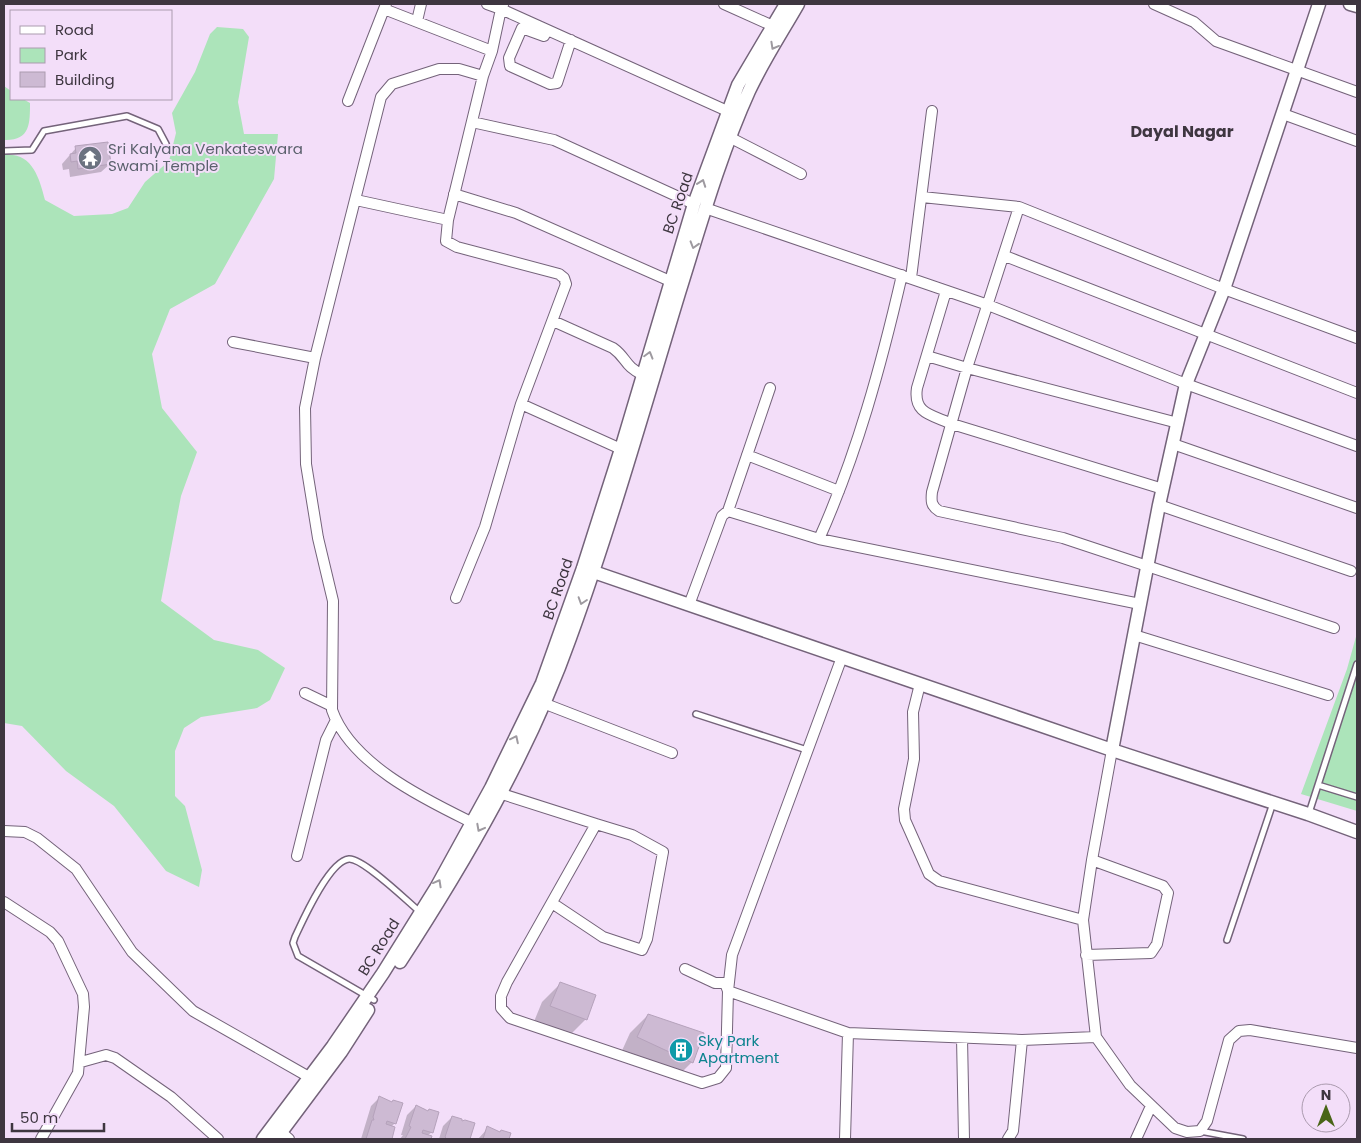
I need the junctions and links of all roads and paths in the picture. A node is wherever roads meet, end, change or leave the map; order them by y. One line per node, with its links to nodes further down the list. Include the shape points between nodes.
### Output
1 (421, 4): 12 (street)
2 (487, 4): 11 (street)
3 (724, 4): 13 (street)
4 (786, 4): 13 (street, BC Road)
5 (798, 4): 22 (street, BC Road, one-way to 22)
6 (1154, 4): 17 (street, via 1194,22 1216,41)
7 (1320, 4): 17 (street)
8 (1350, 4): 9 (street)
9 (1357, 6)
10 (385, 7): 12 (street); 20 (street)
11 (502, 7): 14 (street); 16 (street)
12 (417, 21): 16 (street)
13 (773, 26): 22 (street, BC Road, via 738,85)
14 (545, 33): 15 (street); 15 (street, via 522,28 509,58 510,66 550,84 557,83)
15 (570, 43): 22 (street)
16 (492, 51): 18 (street)
17 (1297, 71): 19 (street); 23 (street)
18 (483, 76): 24 (street); 32 (street, via 445,68 392,84 385,90)
19 (1357, 92)
20 (348, 101)
21 (932, 111): 31 (street)
22 (734, 114): 25 (street, BC Road); 33 (street, BC Road, one-way to 22)
23 (1283, 114): 26 (street); 39 (street)
24 (472, 122): 30 (street); 33 (street, via 554,140)
25 (731, 138): 29 (street); 33 (street, BC Road)
26 (1357, 141)
27 (166, 144): 28 (lane, via 158,129 127,116 44,131 32,150)
28 (4, 151)
29 (801, 174)
30 (454, 194): 35 (street); 38 (street, via 525,216)
31 (922, 197): 34 (street); 37 (street)
32 (356, 200): 35 (street); 47 (street)
33 (700, 206): 37 (street); 38 (street, BC Road); 67 (street, BC Road, one-way to 67)
34 (1019, 208): 36 (street); 39 (street)
35 (448, 220): 42 (street, via 445,235 450,245 564,278 565,290)
36 (1005, 256): 41 (street); 43 (street)
37 (907, 277): 40 (street); 61 (street, via 860,434)
38 (670, 281): 49 (street, BC Road, one-way to 38)
39 (1224, 289): 43 (street); 44 (street)
40 (946, 291): 41 (street); 46 (street)
41 (988, 305): 48 (street); 50 (street)
42 (553, 321): 49 (street, via 614,348 627,366); 53 (street)
43 (1205, 333): 50 (street); 52 (street)
44 (1357, 338)
45 (233, 342): 47 (street)
46 (927, 356): 48 (street); 55 (street, via 917,388 917,404 921,410)
47 (315, 358): 80 (street, via 305,408 306,464 318,538 334,601)
48 (967, 368): 54 (street); 55 (street)
49 (643, 376): 58 (street, BC Road)
50 (1186, 384): 54 (street); 57 (street)
51 (770, 388): 59 (street)
52 (1357, 393)
53 (521, 404): 58 (street); 69 (street, via 485,527)
54 (1178, 423): 56 (street)
55 (952, 424): 60 (street); 66 (street, via 932,492 931,501 939,511 1063,538)
56 (1173, 444): 60 (street); 63 (street)
57 (1357, 446)
58 (621, 449): 67 (street, BC Road)
59 (747, 456): 61 (street); 64 (street)
60 (1163, 489): 62 (street)
61 (839, 491): 65 (street)
62 (1159, 505): 66 (street); 68 (street)
63 (1357, 508)
64 (728, 511): 65 (street); 70 (street, via 722,516)
65 (819, 539): 71 (street)
66 (1147, 567): 71 (street); 72 (street)
67 (588, 570): 70 (street); 79 (street, BC Road, one-way to 79, via 570,639); 87 (street, BC Road, one-way to 67)
68 (1352, 571)
69 (456, 598)
70 (689, 604): 74 (street)
71 (1140, 604): 73 (street)
72 (1334, 628)
73 (1134, 634): 78 (street); 84 (street)
74 (842, 657): 76 (street); 83 (street)
75 (1357, 666): 86 (lane)
76 (920, 684): 84 (street); 100 (street, via 914,712 914,759 904,809 905,820 929,874 938,880)
77 (305, 693): 80 (street)
78 (1328, 695)
79 (543, 703): 85 (street); 87 (street, BC Road)
80 (332, 706): 82 (street)
81 (696, 714): 83 (lane)
82 (336, 720): 91 (street, via 386,775); 95 (street, via 326,740)
83 (807, 750): 104 (street, via 732,955)
84 (1112, 750): 89 (street); 96 (street)
85 (672, 753)
86 (1318, 785): 88 (lane); 90 (lane)
87 (495, 790): 91 (street, BC Road); 92 (street); 105 (street, BC Road, one-way to 105, via 446,891)
88 (1357, 797)
89 (1274, 802): 90 (street); 101 (lane)
90 (1308, 814): 94 (street)
91 (471, 822): 99 (street, BC Road, one-way to 91)
92 (596, 824): 98 (street); 98 (street, via 632,835 663,852 647,939 642,950 603,937)
93 (4, 831): 112 (street, via 31,835 76,869 132,952 180,1000)
94 (1357, 832)
95 (298, 856)
96 (1092, 860): 100 (street); 102 (street, via 1163,886 1168,893 1155,950 1145,955)
97 (4, 902): 111 (street, via 50,932 58,941 83,994)
98 (552, 902): 104 (street, via 501,996 501,1008 510,1018 702,1083 718,1078 726,1068)
99 (420, 912): 105 (street, BC Road); 105 (lane, via 355,860 340,862 319,888 294,937 294,950 298,956)
100 (1083, 920): 102 (street)
101 (1227, 940)
102 (1086, 955): 108 (street)
103 (685, 969): 104 (street, via 715,983 725,983)
104 (728, 991): 106 (street)
105 (371, 998): 112 (street, BC Road, via 340,1052)
106 (848, 1033): 107 (street); 119 (street)
107 (962, 1038): 109 (street); 120 (street)
108 (1096, 1038): 109 (street); 113 (street, via 1119,1073)
109 (1022, 1040): 121 (street, via 1013,1131)
110 (1357, 1048): 114 (street, via 1238,1030 1229,1040 1207,1121)
111 (81, 1062): 116 (street, via 74,1083); 117 (street, via 106,1055 116,1058 171,1097)
112 (313, 1080): 115 (street, BC Road); 118 (street, BC Road)
113 (1151, 1106): 114 (street, via 1175,1128 1187,1132); 122 (street)
114 (1200, 1131): 123 (lane)
115 (282, 1137)
116 (42, 1139)
117 (218, 1139)
118 (262, 1139)
119 (845, 1139)
120 (964, 1139)
121 (1008, 1139)
122 (1136, 1139)
123 (1243, 1139)

